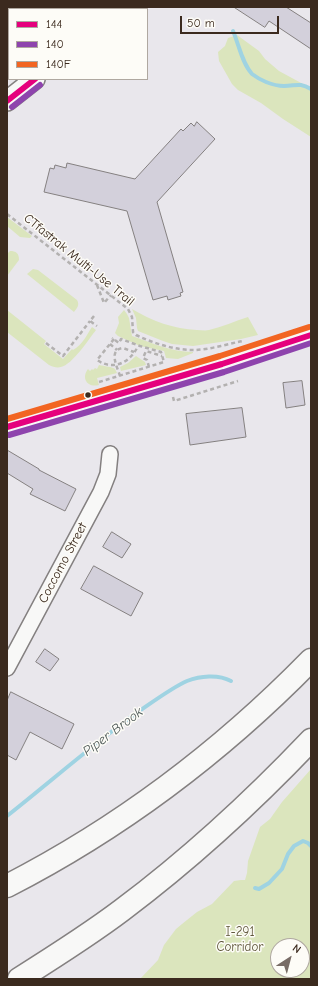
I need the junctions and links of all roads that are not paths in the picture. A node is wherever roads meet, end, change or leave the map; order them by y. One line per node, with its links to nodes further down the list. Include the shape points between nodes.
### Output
1 (34, 80): 2 (main road)
2 (7, 101)
3 (311, 335): 4 (street)
4 (7, 427)
5 (110, 454): 7 (street, Coccomo Street, via 108,474 101,492)
6 (311, 660): 9 (highway, via 273,698 175,780 94,836)
7 (7, 668)
8 (311, 740): 10 (highway, via 211,838 161,879 87,935)
9 (7, 886)
10 (19, 979)

